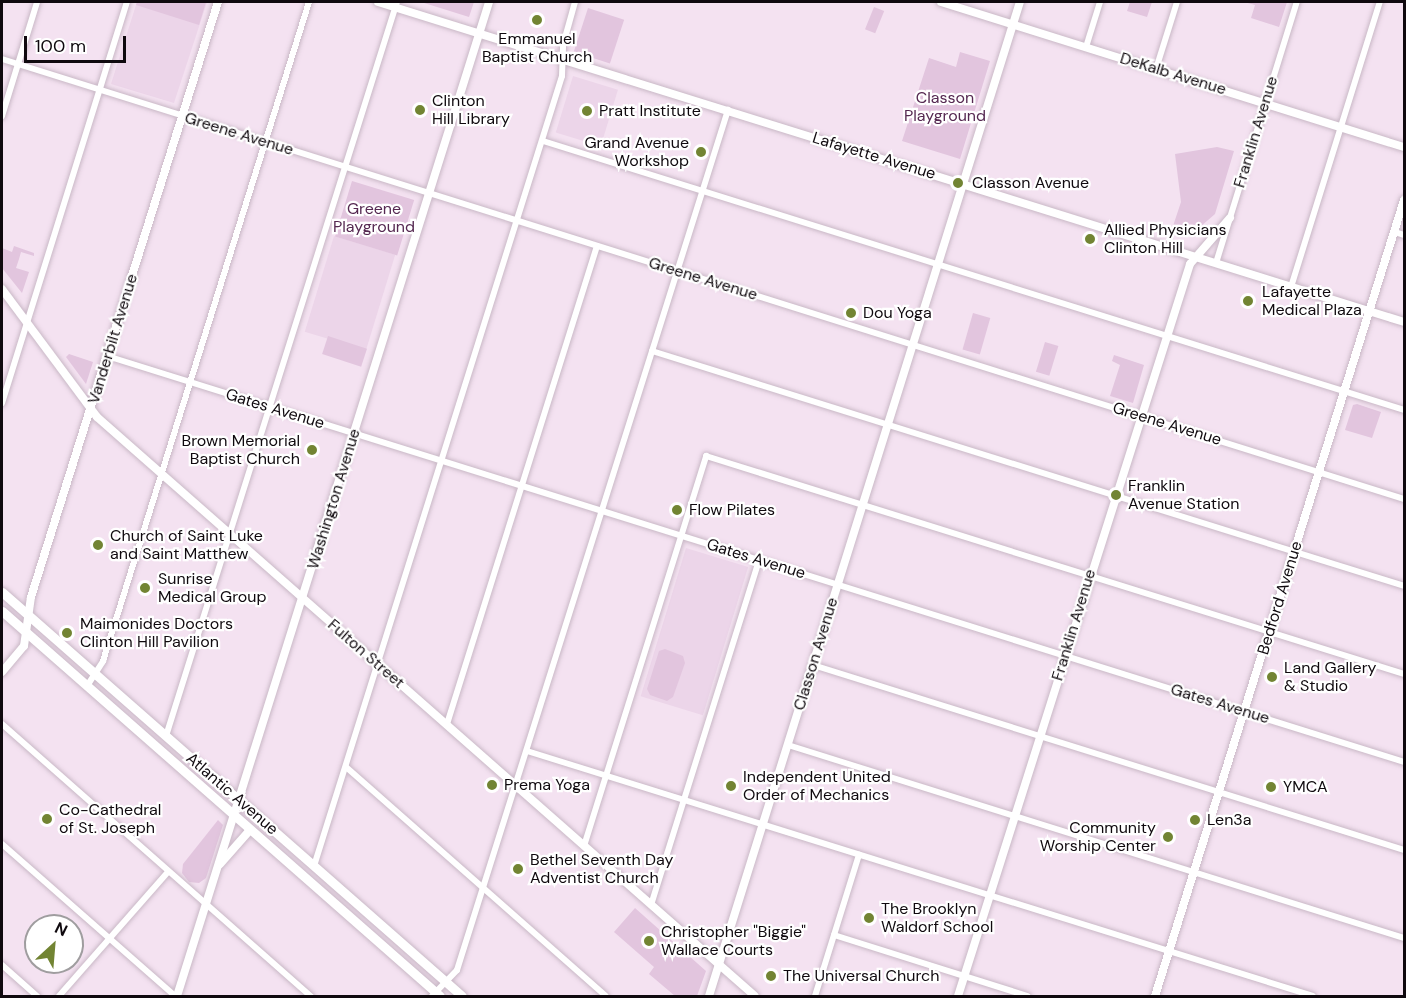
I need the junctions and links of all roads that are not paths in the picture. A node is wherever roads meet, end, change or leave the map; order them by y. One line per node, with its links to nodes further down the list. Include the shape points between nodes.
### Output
1 (38, 2): 20 (street)
2 (127, 2): 22 (street)
3 (218, 2): 26 (main road, Vanderbilt Avenue)
4 (309, 2): 29 (street)
5 (378, 2): 14 (main road, Lafayette Avenue)
6 (489, 2): 16 (main road, Washington Avenue)
7 (575, 2): 19 (street)
8 (941, 2): 15 (main road, DeKalb Avenue)
9 (1020, 2): 15 (street, Classon Avenue)
10 (1100, 2): 17 (street)
11 (1178, 2): 21 (street)
12 (1297, 2): 23 (street, Franklin Avenue)
13 (1380, 2): 27 (street)
14 (397, 4): 16 (main road, Lafayette Avenue); 31 (street)
15 (1014, 24): 17 (main road, DeKalb Avenue); 32 (street, Classon Avenue)
16 (479, 33): 19 (main road, Lafayette Avenue); 34 (main road, Washington Avenue)
17 (1086, 46): 21 (main road, DeKalb Avenue)
18 (2, 59): 20 (street, Greene Avenue)
19 (563, 59): 24 (main road, Lafayette Avenue); 28 (street, via 562,76)
20 (18, 64): 22 (street, Greene Avenue); 25 (street)
21 (1156, 69): 23 (main road, DeKalb Avenue)
22 (99, 90): 26 (street, Greene Avenue); 49 (street)
23 (1265, 103): 27 (main road, DeKalb Avenue); 36 (street, Franklin Avenue)
24 (728, 110): 32 (main road, Lafayette Avenue); 33 (street)
25 (2, 116)
26 (183, 116): 29 (street, Greene Avenue); 53 (main road, Vanderbilt Avenue)
27 (1341, 127): 30 (main road, DeKalb Avenue); 45 (street)
28 (543, 141): 33 (street); 37 (street)
29 (266, 142): 31 (street, Greene Avenue); 54 (street)
30 (1404, 147)
31 (346, 167): 34 (street, Greene Avenue); 57 (street)
32 (962, 184): 41 (main road, Lafayette Avenue); 43 (street, Classon Avenue)
33 (702, 191): 43 (street); 44 (street)
34 (429, 193): 37 (street, Greene Avenue); 62 (main road, Washington Avenue)
35 (1404, 200): 38 (main road, Bedford Avenue)
36 (1230, 218): 41 (street, Franklin Avenue); 42 (street, Franklin Avenue)
37 (517, 221): 40 (street, Greene Avenue); 63 (street)
38 (1395, 232): 39 (street); 47 (main road, Bedford Avenue)
39 (1404, 235)
40 (597, 246): 44 (street, Greene Avenue); 66 (street)
41 (1197, 257): 42 (main road, Lafayette Avenue); 50 (street, Franklin Avenue, via 1190,264)
42 (1216, 263): 45 (main road, Lafayette Avenue)
43 (938, 264): 50 (street); 51 (street, Classon Avenue)
44 (677, 271): 51 (street, Greene Avenue); 52 (street)
45 (1291, 286): 47 (main road, Lafayette Avenue)
46 (2, 289): 49 (main road, Fulton Street)
47 (1370, 310): 48 (main road, Lafayette Avenue); 55 (main road, Bedford Avenue)
48 (1404, 322)
49 (27, 323): 56 (street); 58 (main road, Fulton Street)
50 (1166, 336): 55 (street); 60 (street, Franklin Avenue)
51 (913, 345): 60 (street, Greene Avenue); 61 (street, Classon Avenue)
52 (652, 351): 61 (street); 70 (street)
53 (107, 356): 54 (street, Gates Avenue); 58 (main road, Vanderbilt Avenue)
54 (190, 382): 57 (street, Gates Avenue); 65 (street)
55 (1345, 392): 59 (street); 64 (main road, Bedford Avenue)
56 (2, 403)
57 (270, 407): 62 (street, Gates Avenue); 71 (street)
58 (91, 410): 65 (main road, Fulton Street); 81 (main road, Vanderbilt Avenue)
59 (1404, 410)
60 (1141, 416): 64 (street, Greene Avenue); 67 (street, Franklin Avenue)
61 (888, 424): 67 (street); 69 (street, Classon Avenue)
62 (355, 434): 63 (street, Gates Avenue); 79 (main road, Washington Avenue)
63 (442, 461): 66 (street, Gates Avenue); 85 (street)
64 (1319, 472): 68 (street, Greene Avenue); 73 (main road, Bedford Avenue)
65 (161, 474): 71 (main road, Fulton Street); 88 (street, via 103,661)
66 (522, 486): 70 (street, Gates Avenue); 93 (street)
67 (1115, 496): 73 (street); 75 (street, Franklin Avenue)
68 (1404, 499)
69 (863, 505): 72 (street, via 706,456); 75 (street); 76 (street, Classon Avenue)
70 (602, 511): 72 (street, Gates Avenue); 97 (street)
71 (230, 534): 79 (main road, Fulton Street); 94 (street)
72 (681, 536): 74 (street, Gates Avenue); 100 (street)
73 (1294, 552): 77 (street); 83 (main road, Bedford Avenue)
74 (759, 560): 76 (street, Gates Avenue); 104 (street)
75 (1089, 576): 83 (street); 84 (street, Franklin Avenue)
76 (838, 585): 84 (street, Gates Avenue); 86 (street, Classon Avenue)
77 (1404, 586)
78 (2, 592): 81 (main road, Atlantic Avenue)
79 (303, 598): 85 (main road, Fulton Street); 103 (main road, Washington Avenue)
80 (2, 611): 82 (main road, Atlantic Avenue)
81 (28, 615): 82 (main road, Vanderbilt Avenue); 88 (main road, Atlantic Avenue)
82 (26, 632): 87 (main road, Vanderbilt Avenue, via 24,646); 90 (main road, Atlantic Avenue)
83 (1269, 632): 89 (street); 91 (main road, Bedford Avenue)
84 (1065, 656): 91 (street, Gates Avenue); 95 (street, Franklin Avenue)
85 (378, 664): 93 (main road, Fulton Street); 99 (street)
86 (813, 664): 95 (street); 96 (street, Classon Avenue)
87 (2, 672)
88 (95, 673): 90 (street); 94 (main road, Atlantic Avenue)
89 (1404, 675)
90 (87, 686): 105 (main road, Atlantic Avenue)
91 (1244, 712): 98 (street, Gates Avenue); 102 (main road, Bedford Avenue)
92 (2, 724): 115 (street)
93 (447, 724): 101 (main road, Fulton Street)
94 (166, 736): 103 (main road, Atlantic Avenue)
95 (1040, 736): 102 (street); 106 (street, Franklin Avenue)
96 (788, 745): 106 (street); 107 (street, Classon Avenue)
97 (527, 751): 100 (street); 101 (street)
98 (1404, 762)
99 (346, 767): 114 (street); 117 (street)
100 (606, 776): 104 (street); 110 (street)
101 (516, 786): 110 (main road, Fulton Street); 117 (street)
102 (1219, 792): 111 (street); 116 (main road, Bedford Avenue)
103 (240, 800): 105 (main road, Washington Avenue); 114 (main road, Atlantic Avenue)
104 (684, 800): 107 (street); 120 (street)
105 (234, 816): 108 (main road, Atlantic Avenue); 113 (main road, Washington Avenue)
106 (1015, 816): 116 (street); 118 (street, Franklin Avenue)
107 (763, 824): 112 (street); 125 (street, Classon Avenue)
108 (250, 830): 113 (main road); 129 (main road, Atlantic Avenue)
109 (2, 844): 123 (street)
110 (584, 846): 120 (main road, Fulton Street)
111 (1404, 850)
112 (859, 855): 118 (street); 121 (street)
113 (218, 866): 119 (main road, Washington Avenue)
114 (314, 866): 128 (main road, Atlantic Avenue)
115 (168, 872): 119 (street); 123 (street)
116 (1194, 872): 122 (street); 124 (main road, Bedford Avenue)
117 (483, 889): 128 (street, via 458,970); 135 (street)
118 (990, 896): 124 (street); 127 (street, Franklin Avenue)
119 (206, 904): 132 (main road, Washington Avenue); 133 (street)
120 (651, 905): 125 (main road, Fulton Street)
121 (834, 935): 127 (street); 138 (street)
122 (1404, 938)
123 (110, 939): 131 (street); 132 (street)
124 (1169, 952): 141 (main road, Bedford Avenue); 142 (street)
125 (719, 964): 136 (street, Classon Avenue); 137 (main road, Fulton Street)
126 (2, 965): 130 (street)
127 (964, 976): 139 (street, Franklin Avenue); 140 (street)
128 (447, 984): 129 (street); 134 (main road, Atlantic Avenue)
129 (436, 995)
130 (38, 996)
131 (59, 996)
132 (176, 996)
133 (311, 996)
134 (462, 996)
135 (606, 996)
136 (709, 996)
137 (755, 996)
138 (814, 996)
139 (958, 996)
140 (1028, 996)
141 (1155, 996)
142 (1312, 996)

